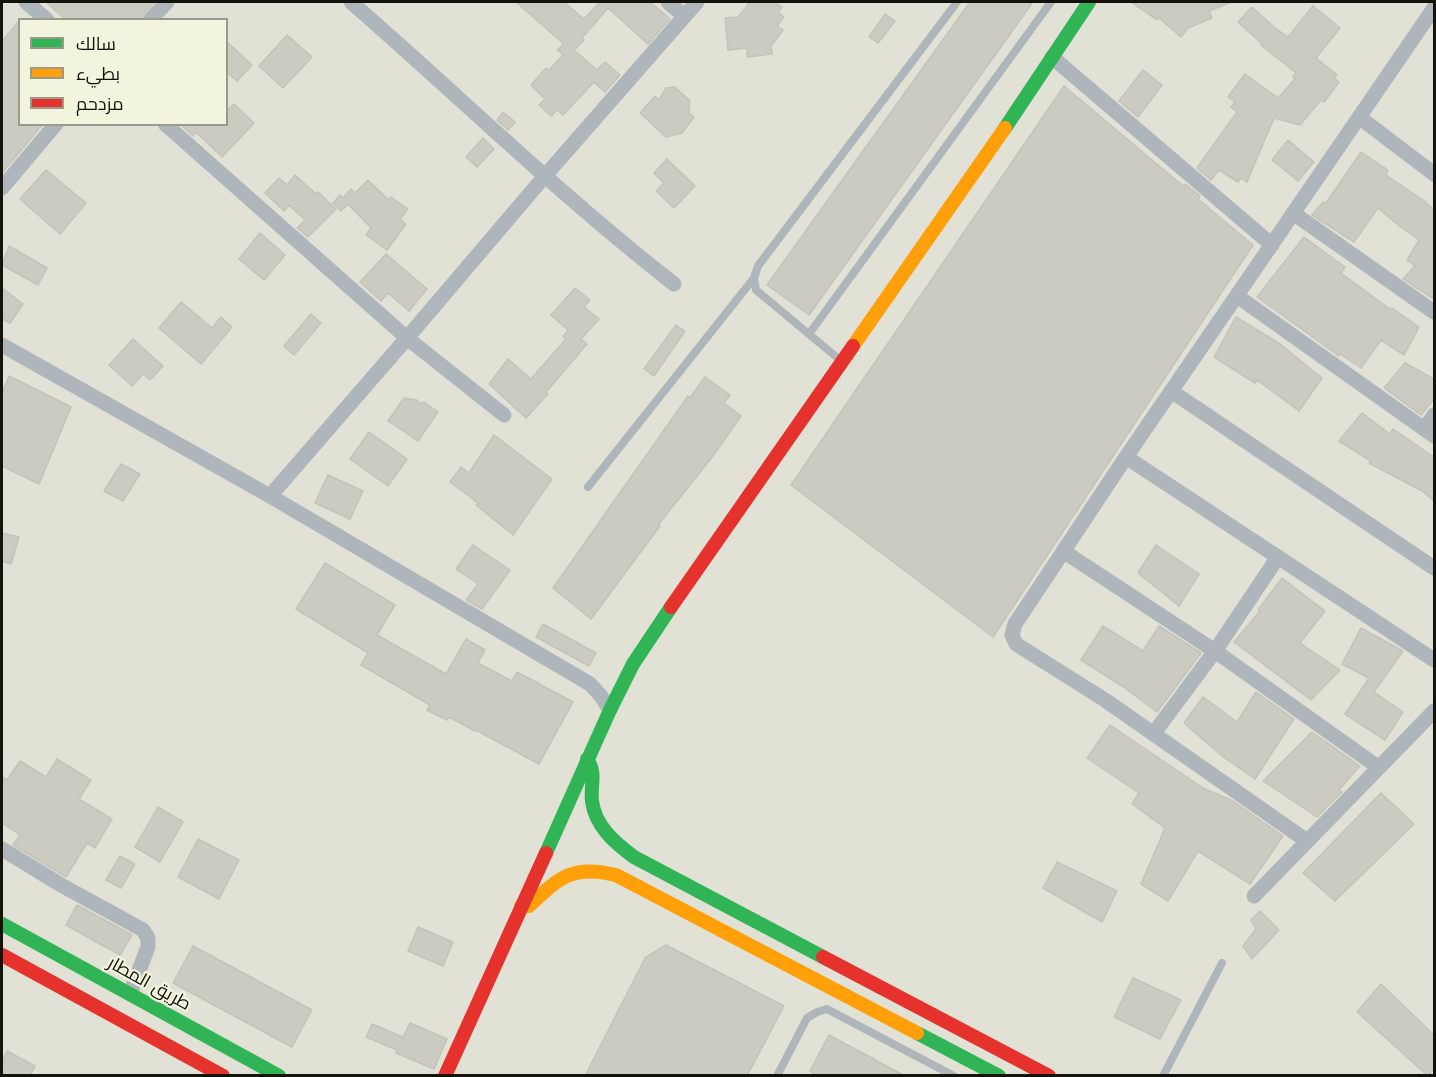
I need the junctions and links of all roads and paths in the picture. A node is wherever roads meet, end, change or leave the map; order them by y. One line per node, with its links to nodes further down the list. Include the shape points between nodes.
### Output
1 (26, 2): 11 (street)
2 (167, 2): 12 (street)
3 (351, 2): 18 (street)
4 (668, 2): 10 (street)
5 (697, 2): 10 (street)
6 (957, 2): 22 (lane, via 758,266)
7 (1050, 2): 26 (lane)
8 (1089, 2): 13 (main road)
9 (1434, 8): 14 (street)
10 (684, 16): 18 (street)
11 (44, 18)
12 (152, 18)
13 (1052, 57): 21 (street); 29 (main road)
14 (1359, 117): 17 (street); 20 (street)
15 (54, 126): 19 (street)
16 (167, 126): 27 (street)
17 (1434, 174)
18 (544, 177): 23 (street); 27 (street)
19 (2, 188)
20 (1293, 213): 21 (street); 25 (street)
21 (1272, 245): 24 (street)
22 (754, 278): 26 (lane, via 756,290); 35 (lane)
23 (674, 284)
24 (1237, 297): 30 (street); 33 (street)
25 (1434, 312)
26 (809, 334): 29 (lane)
27 (407, 338): 31 (street); 36 (street)
28 (2, 347): 36 (street)
29 (842, 361): 42 (main road, via 663,618)
30 (1171, 391): 34 (street); 39 (street)
31 (504, 415)
32 (1434, 415): 33 (street)
33 (1429, 433)
34 (1126, 457): 37 (street); 38 (street)
35 (588, 487)
36 (270, 496): 43 (street)
37 (1064, 551): 40 (street); 46 (street, via 1015,624 1012,635 1016,644)
38 (1278, 557): 40 (street); 41 (street)
39 (1434, 568)
40 (1215, 651): 46 (street); 48 (street)
41 (1434, 660)
42 (623, 683): 43 (street); 44 (main road)
43 (590, 684): 44 (street)
44 (610, 710): 47 (main road)
45 (1434, 711): 48 (street)
46 (1154, 733): 49 (street)
47 (587, 759): 52 (main road); 63 (main road, via 594,773 592,802 596,816 612,840 629,853)
48 (1378, 767): 49 (street)
49 (1307, 841): 51 (street)
50 (2, 849): 56 (street, via 143,930 148,947)
51 (1254, 896)
52 (521, 906): 59 (main road); 62 (main road, via 529,906 564,877 595,870 611,873)
53 (2, 924): 56 (main road, طريق المطار)
54 (2, 955): 57 (main road)
55 (1222, 963): 64 (lane)
56 (130, 994): 58 (main road, طريق المطار)
57 (223, 1076)
58 (279, 1076)
59 (445, 1076)
60 (777, 1076): 61 (lane, via 807,1018 827,1009)
61 (954, 1076)
62 (999, 1076)
63 (1049, 1076)
64 (1163, 1076)

